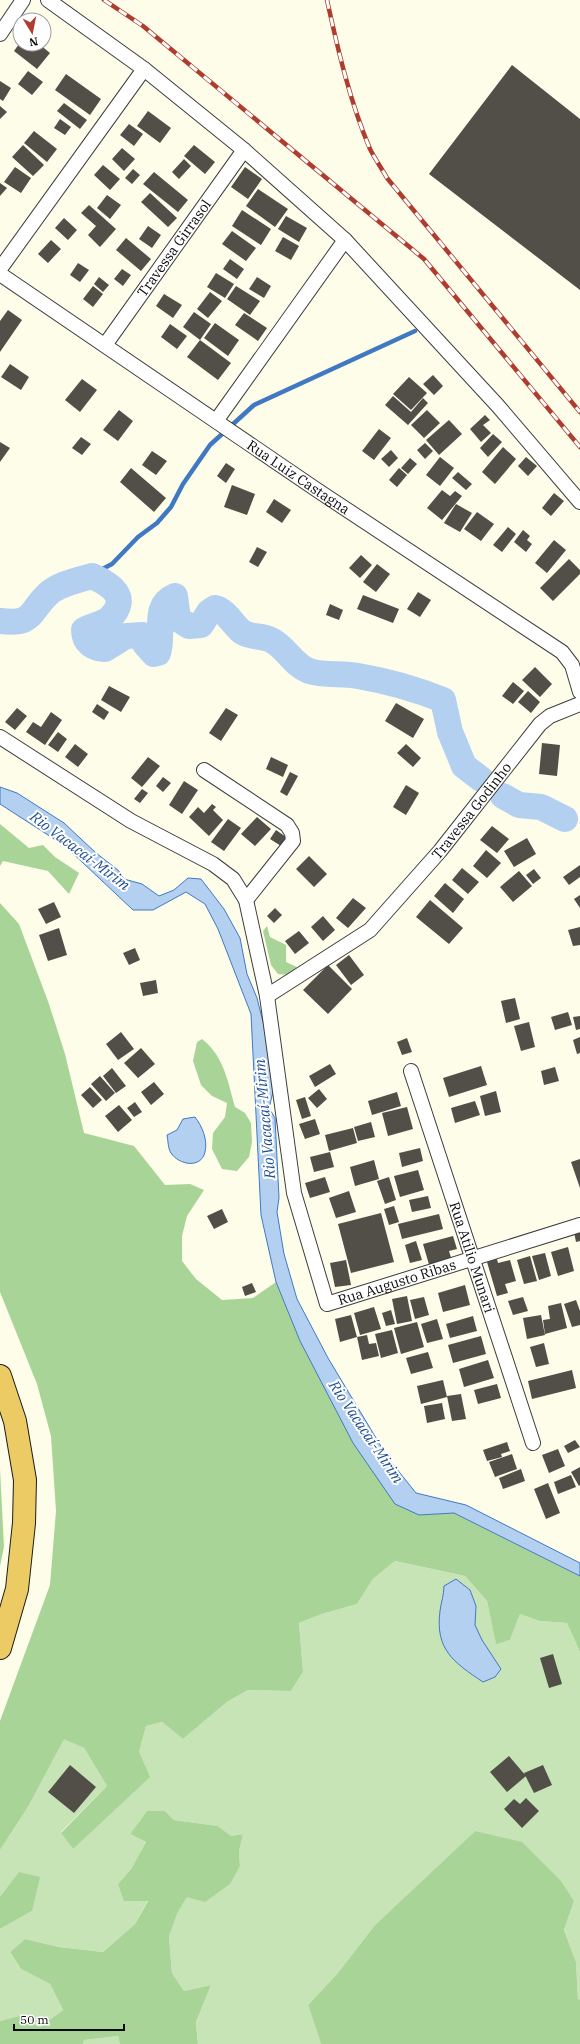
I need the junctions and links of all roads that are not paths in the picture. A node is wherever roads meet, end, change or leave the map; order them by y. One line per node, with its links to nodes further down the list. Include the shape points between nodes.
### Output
1 (23, 0): 3 (street)
2 (48, 0): 4 (street)
3 (0, 34)
4 (144, 69): 5 (street); 7 (street)
5 (244, 150): 6 (street); 9 (street, Travessa Girrasol)
6 (345, 240): 10 (street); 11 (street, via 498,406)
7 (0, 269)
8 (0, 274): 9 (street, Rua Luiz Castagna)
9 (105, 345): 10 (street, Rua Luiz Castagna)
10 (216, 421): 12 (street, Rua Luiz Castagna, via 562,652 572,665)
11 (580, 502)
12 (580, 692)
13 (580, 704): 17 (street, Travessa Godinho, via 550,716 540,724 440,851 370,930)
14 (0, 737): 16 (street, via 131,821 213,864 233,879)
15 (204, 770): 16 (street, via 287,825 292,833 292,841)
16 (246, 900): 17 (street)
17 (267, 996): 20 (street, Rua Augusto Ribas, via 294,1193 328,1304)
18 (411, 1071): 20 (street, Rua Atilio Munari)
19 (580, 1225): 20 (street, Rua Augusto Ribas)
20 (473, 1258): 22 (street, Rua Atilio Munari)
21 (0, 1376): 23 (highway, via 15,1421 25,1480 24,1523 17,1589)
22 (533, 1443)
23 (0, 1648)

